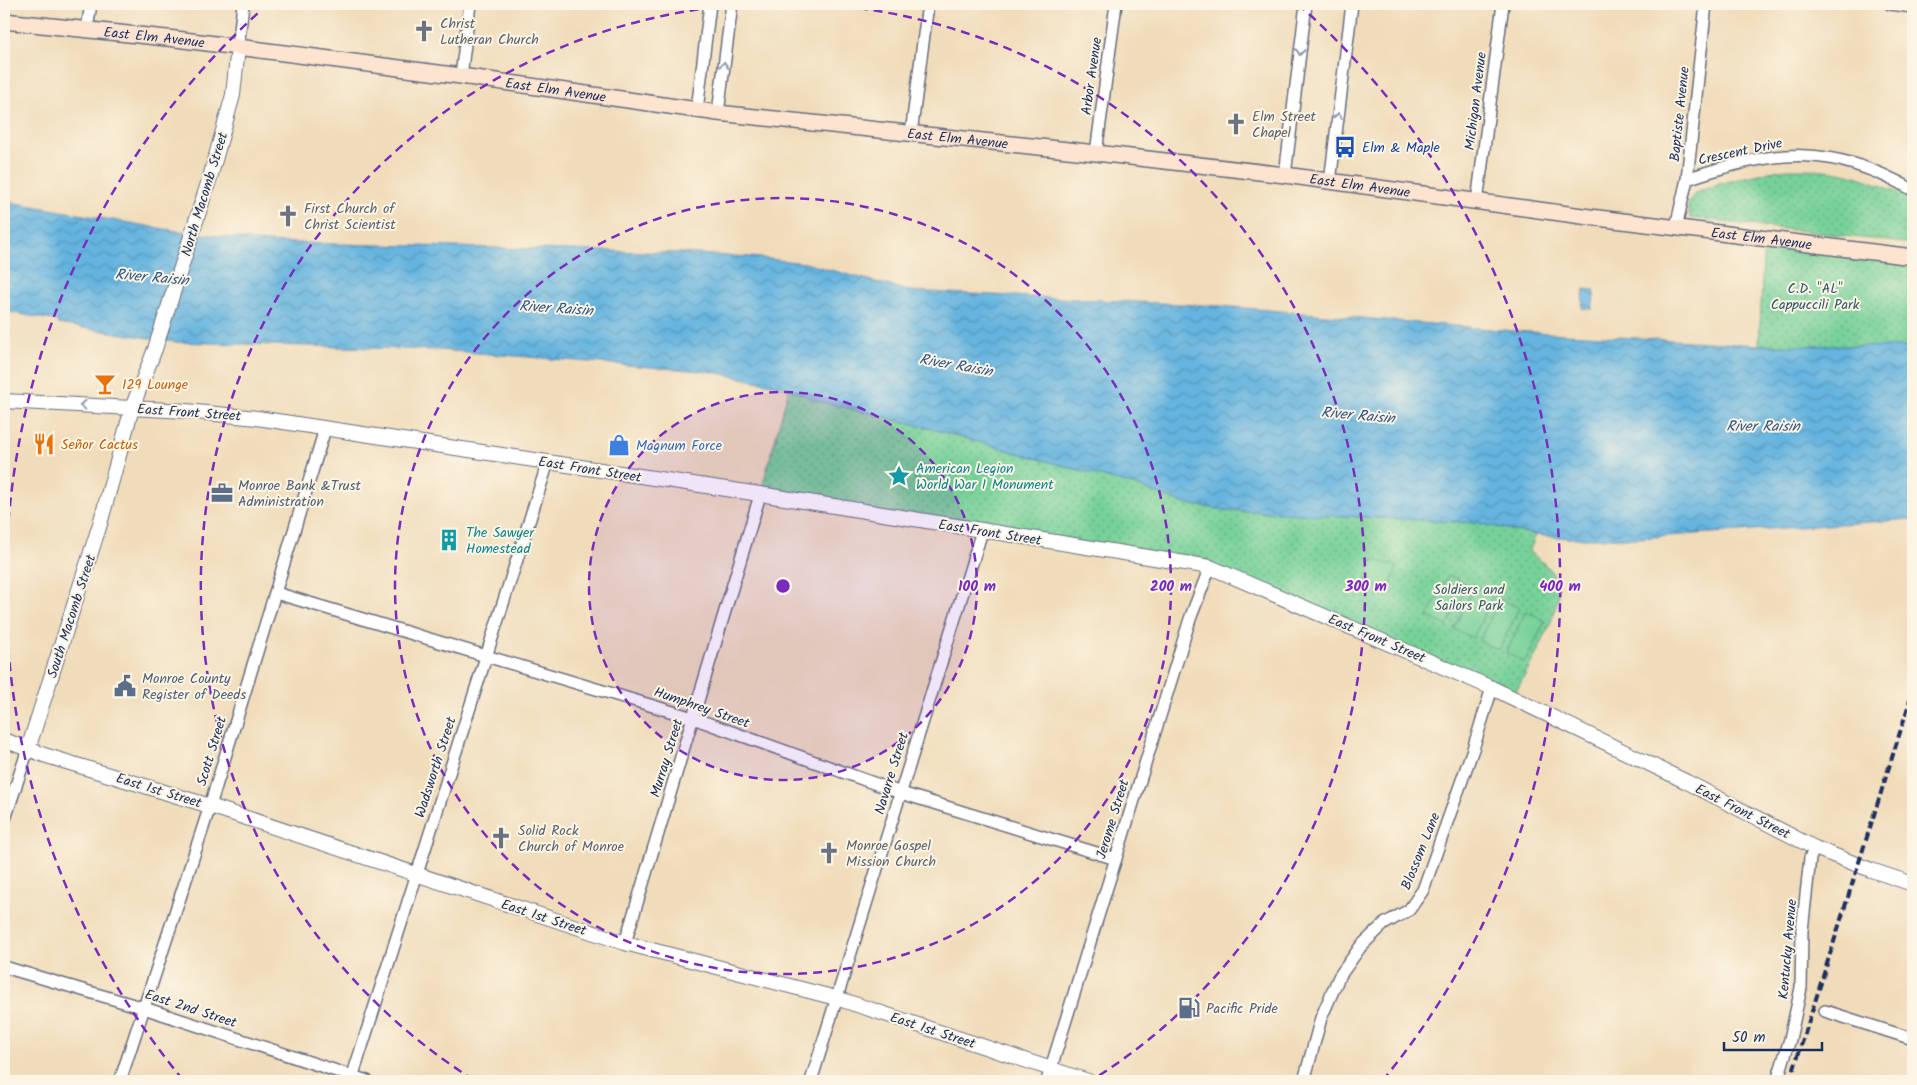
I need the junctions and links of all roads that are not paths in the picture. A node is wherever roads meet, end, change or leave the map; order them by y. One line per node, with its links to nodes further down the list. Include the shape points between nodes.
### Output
1 (91, 4): 15 (street)
2 (243, 4): 16 (street, North Macomb Street)
3 (470, 4): 17 (street)
4 (710, 4): 18 (street)
5 (732, 4): 19 (street, one-way to 5)
6 (928, 4): 20 (street)
7 (1116, 4): 21 (street, Arbor Avenue)
8 (1306, 4): 22 (street, one-way to 22)
9 (1352, 4): 24 (street, one-way to 9)
10 (1503, 4): 26 (street, Michigan Avenue)
11 (1706, 4): 23 (street, Baptiste Avenue)
12 (1890, 4): 13 (street)
13 (1913, 7)
14 (4, 21): 15 (main road, East Elm Avenue)
15 (88, 29): 16 (main road, East Elm Avenue)
16 (238, 47): 17 (main road, East Elm Avenue); 30 (street, North Macomb Street, via 233,95 155,349)
17 (461, 76): 18 (main road, East Elm Avenue)
18 (696, 110): 19 (main road, East Elm Avenue)
19 (718, 113): 20 (main road, East Elm Avenue)
20 (911, 134): 21 (main road, East Elm Avenue)
21 (1096, 153): 22 (main road, East Elm Avenue)
22 (1285, 175): 24 (main road, East Elm Avenue)
23 (1687, 178): 25 (street, Crescent Drive, via 1768,157 1808,155 1873,170); 27 (street, Baptiste Avenue)
24 (1330, 182): 26 (main road, East Elm Avenue)
25 (1913, 190)
26 (1477, 202): 27 (main road, East Elm Avenue)
27 (1676, 227): 28 (main road, East Elm Avenue)
28 (1913, 257)
29 (4, 401): 30 (street, East Front Street, one-way to 29)
30 (132, 408): 31 (street, East Front Street, via 257,418); 41 (street, South Macomb Street, via 100,524)
31 (325, 429): 32 (street, East Front Street); 36 (street, Scott Street)
32 (548, 462): 33 (street, East Front Street); 37 (street, Wadsworth Street)
33 (760, 495): 34 (street, East Front Street); 39 (street, Murray Street)
34 (982, 530): 35 (street, East Front Street); 42 (street, Navarre Street)
35 (1210, 567): 38 (street, East Front Street); 46 (street, Jerome Street, via 1190,619)
36 (276, 593): 37 (street, Humphrey Street); 43 (street, Scott Street)
37 (487, 655): 39 (street, Humphrey Street); 47 (street, Wadsworth Street)
38 (1492, 688): 45 (street, East Front Street); 61 (street, Blossom Lane, via 1474,749 1423,890 1409,910 1384,924 1361,946 1340,977 1321,1018)
39 (693, 718): 42 (street, Humphrey Street); 49 (street, Murray Street)
40 (4, 740): 41 (street, East 1st Street)
41 (28, 749): 43 (street, East 1st Street); 44 (street, South Macomb Street)
42 (901, 793): 46 (street, Humphrey Street); 51 (street, Navarre Street)
43 (210, 806): 47 (street, East 1st Street); 52 (street, Scott Street)
44 (4, 822)
45 (1815, 848): 48 (street, East Front Street); 62 (street, Kentucky Avenue, via 1810,858 1802,931 1801,988)
46 (1116, 859): 55 (street, Jerome Street)
47 (417, 875): 49 (street, East 1st Street); 56 (street, Wadsworth Street)
48 (1913, 884)
49 (625, 943): 51 (street, East 1st Street)
50 (4, 967): 52 (street, East 2nd Street)
51 (836, 998): 55 (street, East 1st Street); 59 (street, Navarre Street)
52 (144, 1008): 56 (street, East 2nd Street); 57 (street, Scott Street)
53 (1825, 1011): 54 (street)
54 (1913, 1039)
55 (1048, 1075): 60 (street, East 1st Street)
56 (351, 1079): 58 (street, East 2nd Street)
57 (120, 1081)
58 (367, 1081)
59 (811, 1081)
60 (1088, 1081)
61 (1304, 1081)
62 (1777, 1081)

